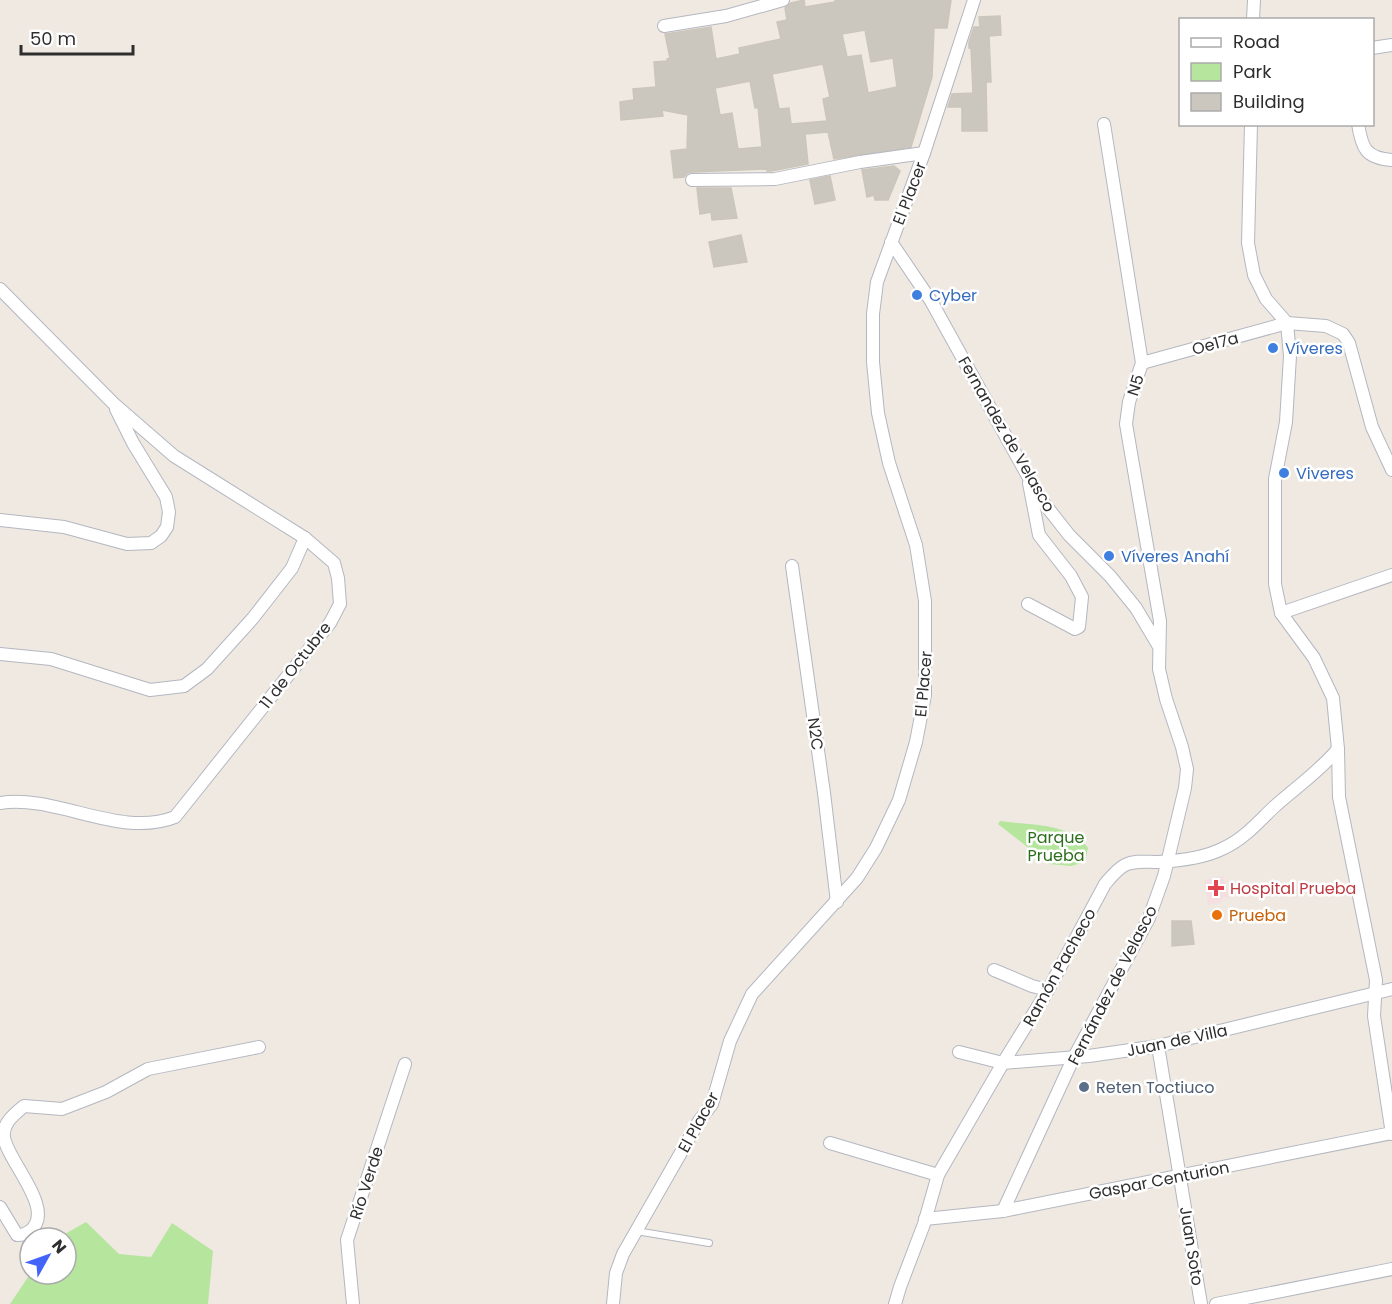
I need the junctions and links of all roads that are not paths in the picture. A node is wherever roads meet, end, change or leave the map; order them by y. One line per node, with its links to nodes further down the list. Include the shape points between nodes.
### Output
1 (783, 0): 5 (street, via 726,16)
2 (974, 0): 11 (street, El Placer)
3 (1254, 0): 4 (street)
4 (1253, 18)
5 (664, 26)
6 (1392, 45): 7 (street)
7 (1374, 48)
8 (1104, 124): 17 (street, N5)
9 (1251, 126): 16 (street, via 1248,243 1254,275 1266,299)
10 (1358, 126): 12 (street, via 1368,154)
11 (924, 153): 13 (street, via 775,179); 14 (street, El Placer)
12 (1391, 160)
13 (692, 180)
14 (891, 242): 20 (street, Fernandez de Velasco, via 931,302); 32 (street, El Placer, via 877,282 873,362 889,463 916,545 925,601 926,695 899,800 876,848)
15 (0, 289): 18 (street, 11 de Octubre)
16 (1287, 323): 17 (street, Oe17a); 19 (street, Oe17a, via 1326,326 1343,334 1372,427); 26 (street, via 1289,384 1275,479 1275,584)
17 (1142, 363): 27 (street, N5, via 1126,424 1160,621)
18 (113, 403): 21 (street, via 166,496 169,512 161,536 150,543 127,544 64,527); 22 (street, 11 de Octubre, via 174,456)
19 (1392, 470)
20 (1027, 473): 25 (street, via 1039,535 1082,597 1079,627 1075,629); 27 (street, Fernandez de Velasco, via 1040,498 1069,535 1136,608)
21 (0, 520)
22 (305, 538): 28 (street, via 292,568 253,618 207,669 184,686 150,690 51,659); 30 (street, 11 de Octubre, via 334,563 340,604 330,623 175,817 161,823 141,823 17,800)
23 (792, 566): 32 (street, N2C)
24 (1392, 575): 26 (street)
25 (1028, 604)
26 (1281, 613): 29 (street, via 1314,658 1333,698)
27 (1158, 645): 31 (street, Fernández de Velasco, via 1166,699 1187,769)
28 (0, 654)
29 (1338, 749): 31 (street, Ramón Pacheco, via 1243,837 1207,855); 36 (street, via 1340,797 1376,980)
30 (0, 803)
31 (1168, 861): 35 (street, Ramón Pacheco, via 1137,861 1115,872); 40 (street, Fernández de Velasco, via 1149,918)
32 (837, 902): 50 (street, El Placer, via 753,994 730,1041 712,1104)
33 (994, 970): 35 (street)
34 (1392, 989): 36 (street, Juan de Villa)
35 (1048, 990): 41 (street, Ramón Pacheco)
36 (1375, 994): 37 (street, Juan de Villa); 43 (street, via 1374,1016)
37 (1158, 1046): 40 (street, Juan de Villa); 46 (street, Juan Soto)
38 (259, 1047): 47 (street, via 147,1070 63,1109 24,1106 9,1119 4,1137 33,1193 38,1218 35,1227 17,1235)
39 (959, 1052): 41 (street, Juan de Villa)
40 (1073, 1059): 41 (street, Juan de Villa); 48 (street, Fernández de Velasco)
41 (1003, 1063): 45 (street, Ramón Pacheco)
42 (405, 1064): 53 (street, Río Verde, via 347,1240)
43 (1392, 1134): 46 (street, Gaspar Centurion)
44 (830, 1143): 45 (street)
45 (938, 1175): 49 (street, Ramón Pacheco)
46 (1180, 1176): 48 (street, Gaspar Centurion); 56 (street, Juan Soto)
47 (0, 1207)
48 (1003, 1211): 49 (street, Gaspar Centurion)
49 (925, 1219): 55 (street, Ramón Pacheco)
50 (636, 1231): 51 (lane); 54 (street, El Placer, via 616,1273)
51 (709, 1243)
52 (1392, 1269): 57 (street)
53 (353, 1304)
54 (613, 1304)
55 (895, 1304)
56 (1201, 1304)
57 (1216, 1304)

